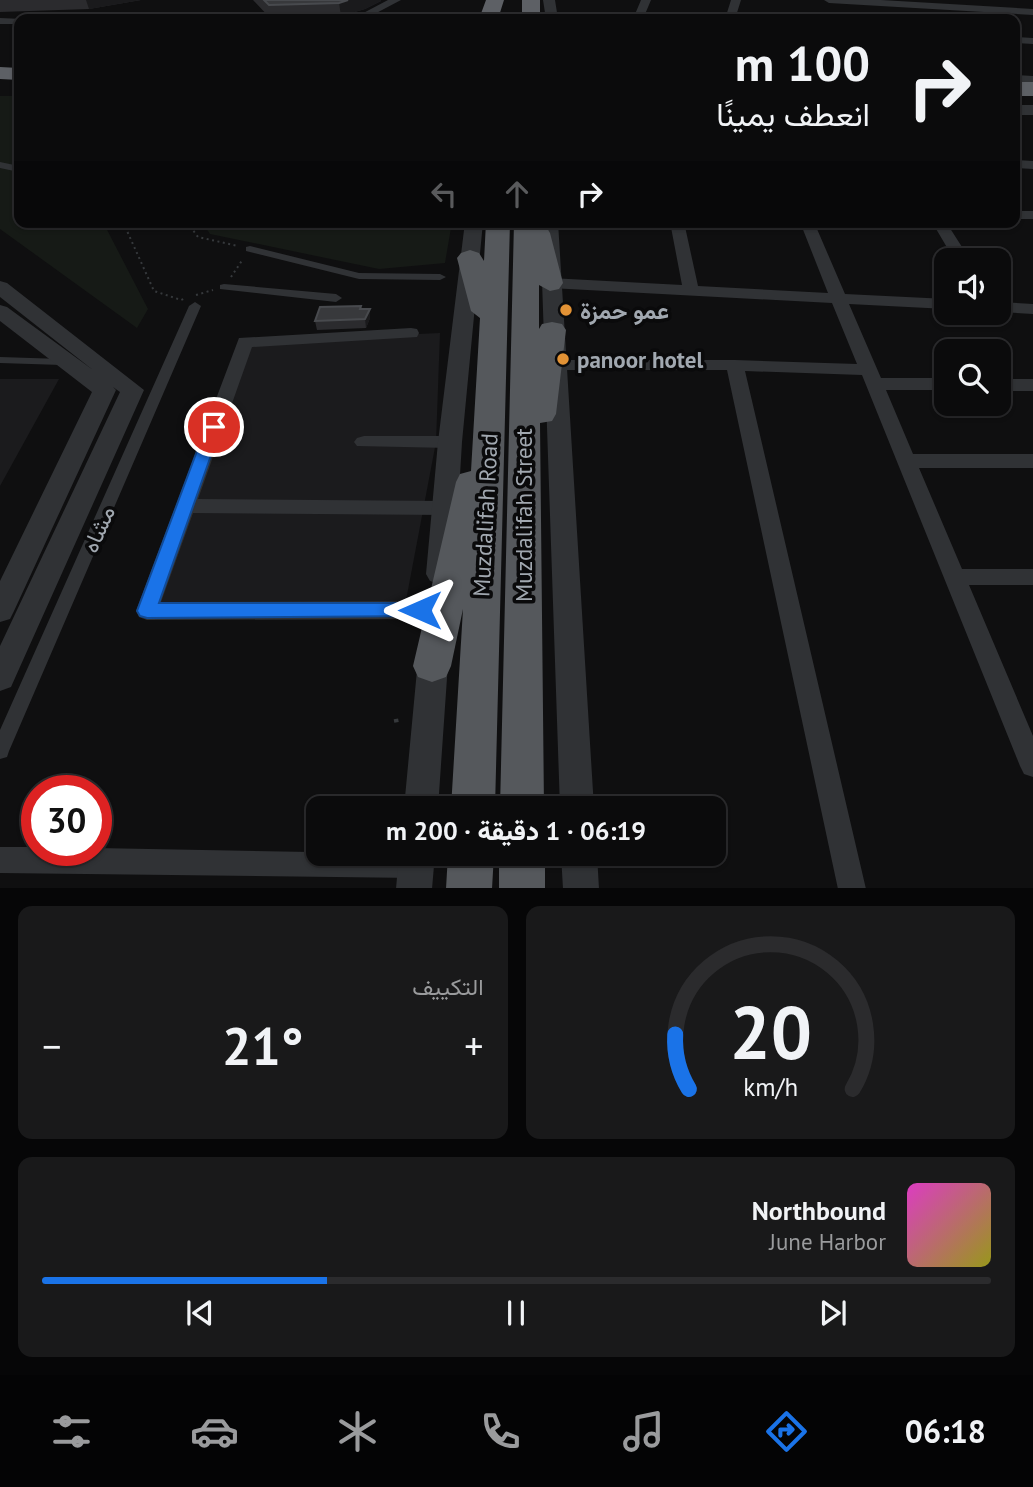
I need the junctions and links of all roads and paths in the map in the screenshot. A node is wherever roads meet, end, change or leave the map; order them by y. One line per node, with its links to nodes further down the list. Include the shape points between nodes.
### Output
1 (396, 0): 6 (street)
2 (832, 0): 3 (street)
3 (918, 3): 4 (street)
4 (1008, 5): 5 (street)
5 (1033, 12)
6 (367, 14)
7 (126, 228): 23 (path, via 154,291 181,299)
8 (191, 228): 18 (path, via 198,237)
9 (473, 228): 19 (street)
10 (498, 228): 34 (highway, Muzdalifah Road)
11 (526, 228): 49 (highway, Muzdalifah Street)
12 (537, 228): 21 (highway)
13 (549, 228): 21 (street)
14 (678, 228): 24 (street)
15 (809, 228): 26 (street)
16 (943, 228): 17 (street)
17 (955, 248)
18 (250, 249): 20 (street, via 359,276); 23 (path)
19 (470, 258): 34 (highway); 44 (street)
20 (440, 276)
21 (550, 283): 24 (street); 32 (street)
22 (0, 287): 55 (street, via 132,390)
23 (224, 287): 25 (street)
24 (691, 289): 26 (street)
25 (336, 298)
26 (838, 298): 27 (street); 39 (street)
27 (934, 303)
28 (195, 306): 57 (street, مشاه)
29 (1011, 308): 30 (street)
30 (1033, 309)
31 (0, 311): 36 (street)
32 (552, 330): 37 (street); 49 (highway)
33 (411, 333): 47 (street, via 245,341)
34 (493, 351): 54 (highway, via 479,448); 60 (highway, Muzdalifah Road)
35 (0, 360): 36 (lane)
36 (68, 362): 53 (street, via 104,390)
37 (554, 365): 38 (street); 62 (street)
38 (735, 365): 39 (street); 71 (street)
39 (871, 377): 40 (street); 45 (street)
40 (934, 383)
41 (1011, 384): 42 (street)
42 (1033, 385)
43 (364, 442): 44 (street)
44 (450, 442): 48 (street)
45 (906, 461): 46 (street); 50 (street)
46 (1033, 461)
47 (185, 506): 48 (street); 52 (street, via 147,611)
48 (445, 508): 52 (street)
49 (522, 564): 61 (highway, Muzdalifah Street)
50 (954, 577): 51 (street); 56 (street)
51 (1033, 578)
52 (437, 610): 54 (street)
53 (0, 611)
54 (432, 666): 59 (street)
55 (0, 678)
56 (1028, 741): 58 (street)
57 (0, 751)
58 (1033, 766)
59 (422, 796)
60 (473, 796)
61 (522, 796)
62 (576, 796)
63 (470, 866): 68 (highway)
64 (522, 866): 69 (highway)
65 (580, 866): 70 (street)
66 (2, 867): 67 (street)
67 (416, 869)
68 (469, 888)
69 (522, 888)
70 (581, 888)
71 (852, 888)

